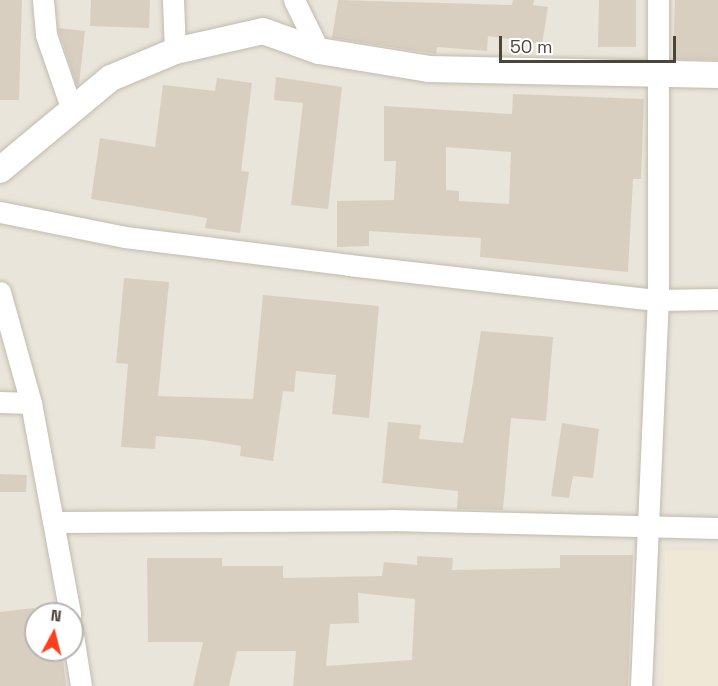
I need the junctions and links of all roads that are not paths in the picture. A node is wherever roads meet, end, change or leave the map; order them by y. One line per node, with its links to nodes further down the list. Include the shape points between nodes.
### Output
1 (42, 0): 9 (street, via 46,35)
2 (173, 0): 5 (street)
3 (294, 0): 6 (street)
4 (658, 0): 8 (street)
5 (176, 51): 6 (street, via 263,31); 9 (street, via 111,78)
6 (319, 51): 8 (street, via 429,69)
7 (718, 75): 8 (street)
8 (658, 76): 14 (street)
9 (72, 110): 10 (street)
10 (0, 170)
11 (0, 212): 14 (street, via 125,237)
12 (0, 292): 16 (street)
13 (718, 299): 14 (street)
14 (658, 300): 18 (street)
15 (0, 402): 16 (street)
16 (31, 403): 17 (street)
17 (56, 522): 18 (street); 20 (street)
18 (645, 525): 19 (street); 23 (street)
19 (718, 528)
20 (68, 602)
21 (77, 662): 22 (street)
22 (81, 686)
23 (641, 686)

